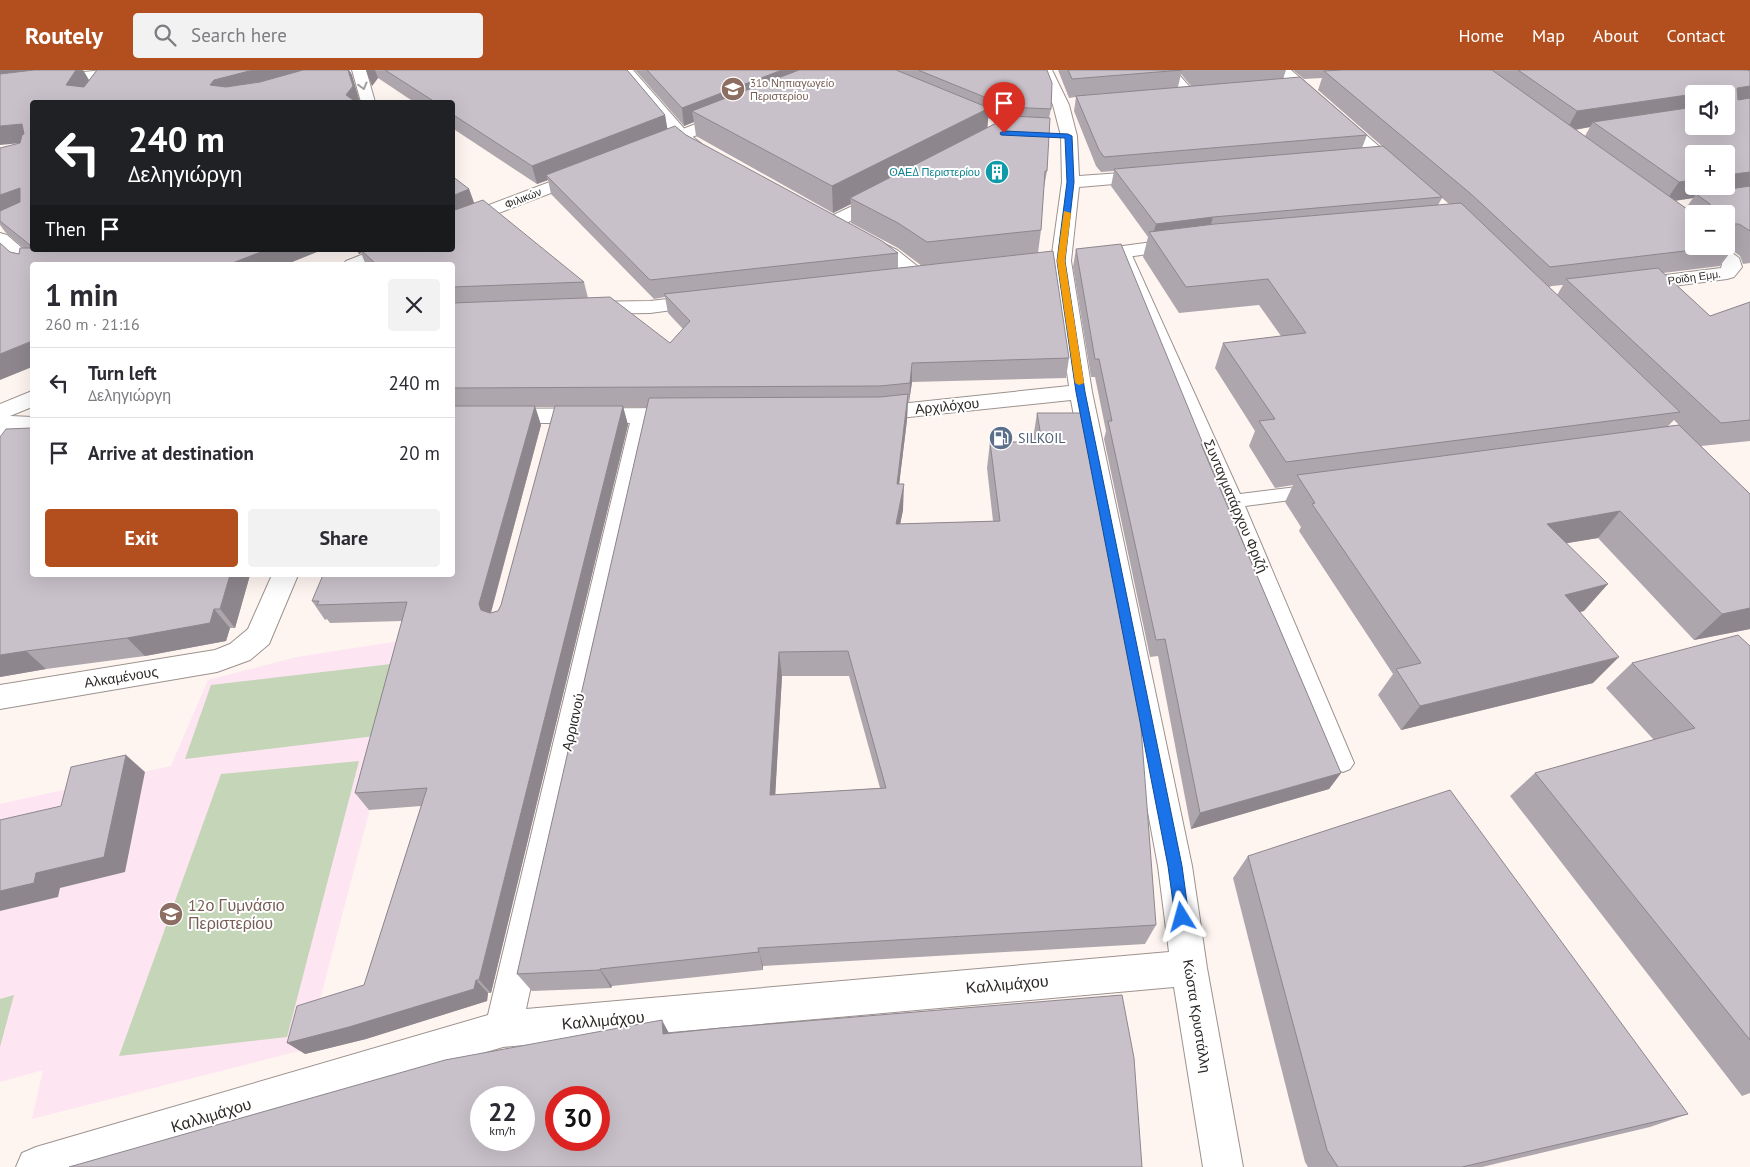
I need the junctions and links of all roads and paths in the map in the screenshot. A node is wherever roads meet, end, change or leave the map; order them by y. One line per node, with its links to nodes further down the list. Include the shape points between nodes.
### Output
1 (148, 70): 6 (street)
2 (359, 70): 13 (street, one-way to 13)
3 (625, 70): 15 (street)
4 (1045, 70): 20 (street, Κώστα Κρυστάλλη, via 1070,104 1059,135)
5 (1169, 70): 11 (lane)
6 (107, 72): 8 (street); 9 (street)
7 (1281, 79): 21 (street, via 1309,86 1370,157)
8 (0, 85)
9 (96, 88)
10 (1210, 94): 11 (street)
11 (1191, 95): 12 (street)
12 (1172, 97)
13 (367, 100)
14 (745, 110): 15 (street)
15 (682, 136): 16 (street); 17 (street)
16 (637, 153)
17 (713, 156)
18 (601, 167): 25 (street, Φιλικών, via 501,215)
19 (1167, 174): 20 (street)
20 (1070, 182): 32 (street, Κώστα Κρυστάλλη)
21 (1409, 182)
22 (901, 187): 24 (street)
23 (815, 213): 24 (street)
24 (832, 223): 34 (street, via 930,276)
25 (455, 225)
26 (3, 230): 33 (street)
27 (1198, 242): 28 (street)
28 (1124, 251): 32 (street); 49 (lane, Συνταγματάρχου Φριζή)
29 (386, 252): 31 (street)
30 (1723, 255): 35 (street, Ροϊδη Εμμ., via 1732,262 1727,273)
31 (361, 262)
32 (1053, 262): 40 (street, Κώστα Κρυστάλλη)
33 (30, 263)
34 (892, 280)
35 (1620, 286)
36 (589, 289): 38 (street)
37 (717, 300): 38 (street, via 650,307)
38 (611, 307): 39 (street)
39 (571, 309)
40 (1081, 392): 42 (street, Αρχιλόχου, via 880,414); 53 (street, Κώστα Κρυστάλλη, via 1175,866)
41 (30, 400): 46 (street)
42 (852, 414)
43 (643, 415): 44 (street); 45 (street, via 551,424); 54 (street, Αρριανού)
44 (700, 415)
45 (455, 416)
46 (2, 422): 47 (street)
47 (30, 424)
48 (1334, 488): 49 (lane)
49 (1235, 501): 52 (lane, Συνταγματάρχου Φριζή)
50 (284, 577): 51 (street, Αλκαμένους, via 259,636 240,652 217,661)
51 (0, 697)
52 (1343, 762)
53 (1189, 968): 54 (street, Καλλιμάχου); 56 (street, Κώστα Κρυστάλλη)
54 (503, 1028): 55 (street, Καλλιμάχου)
55 (36, 1167)
56 (1223, 1167)

